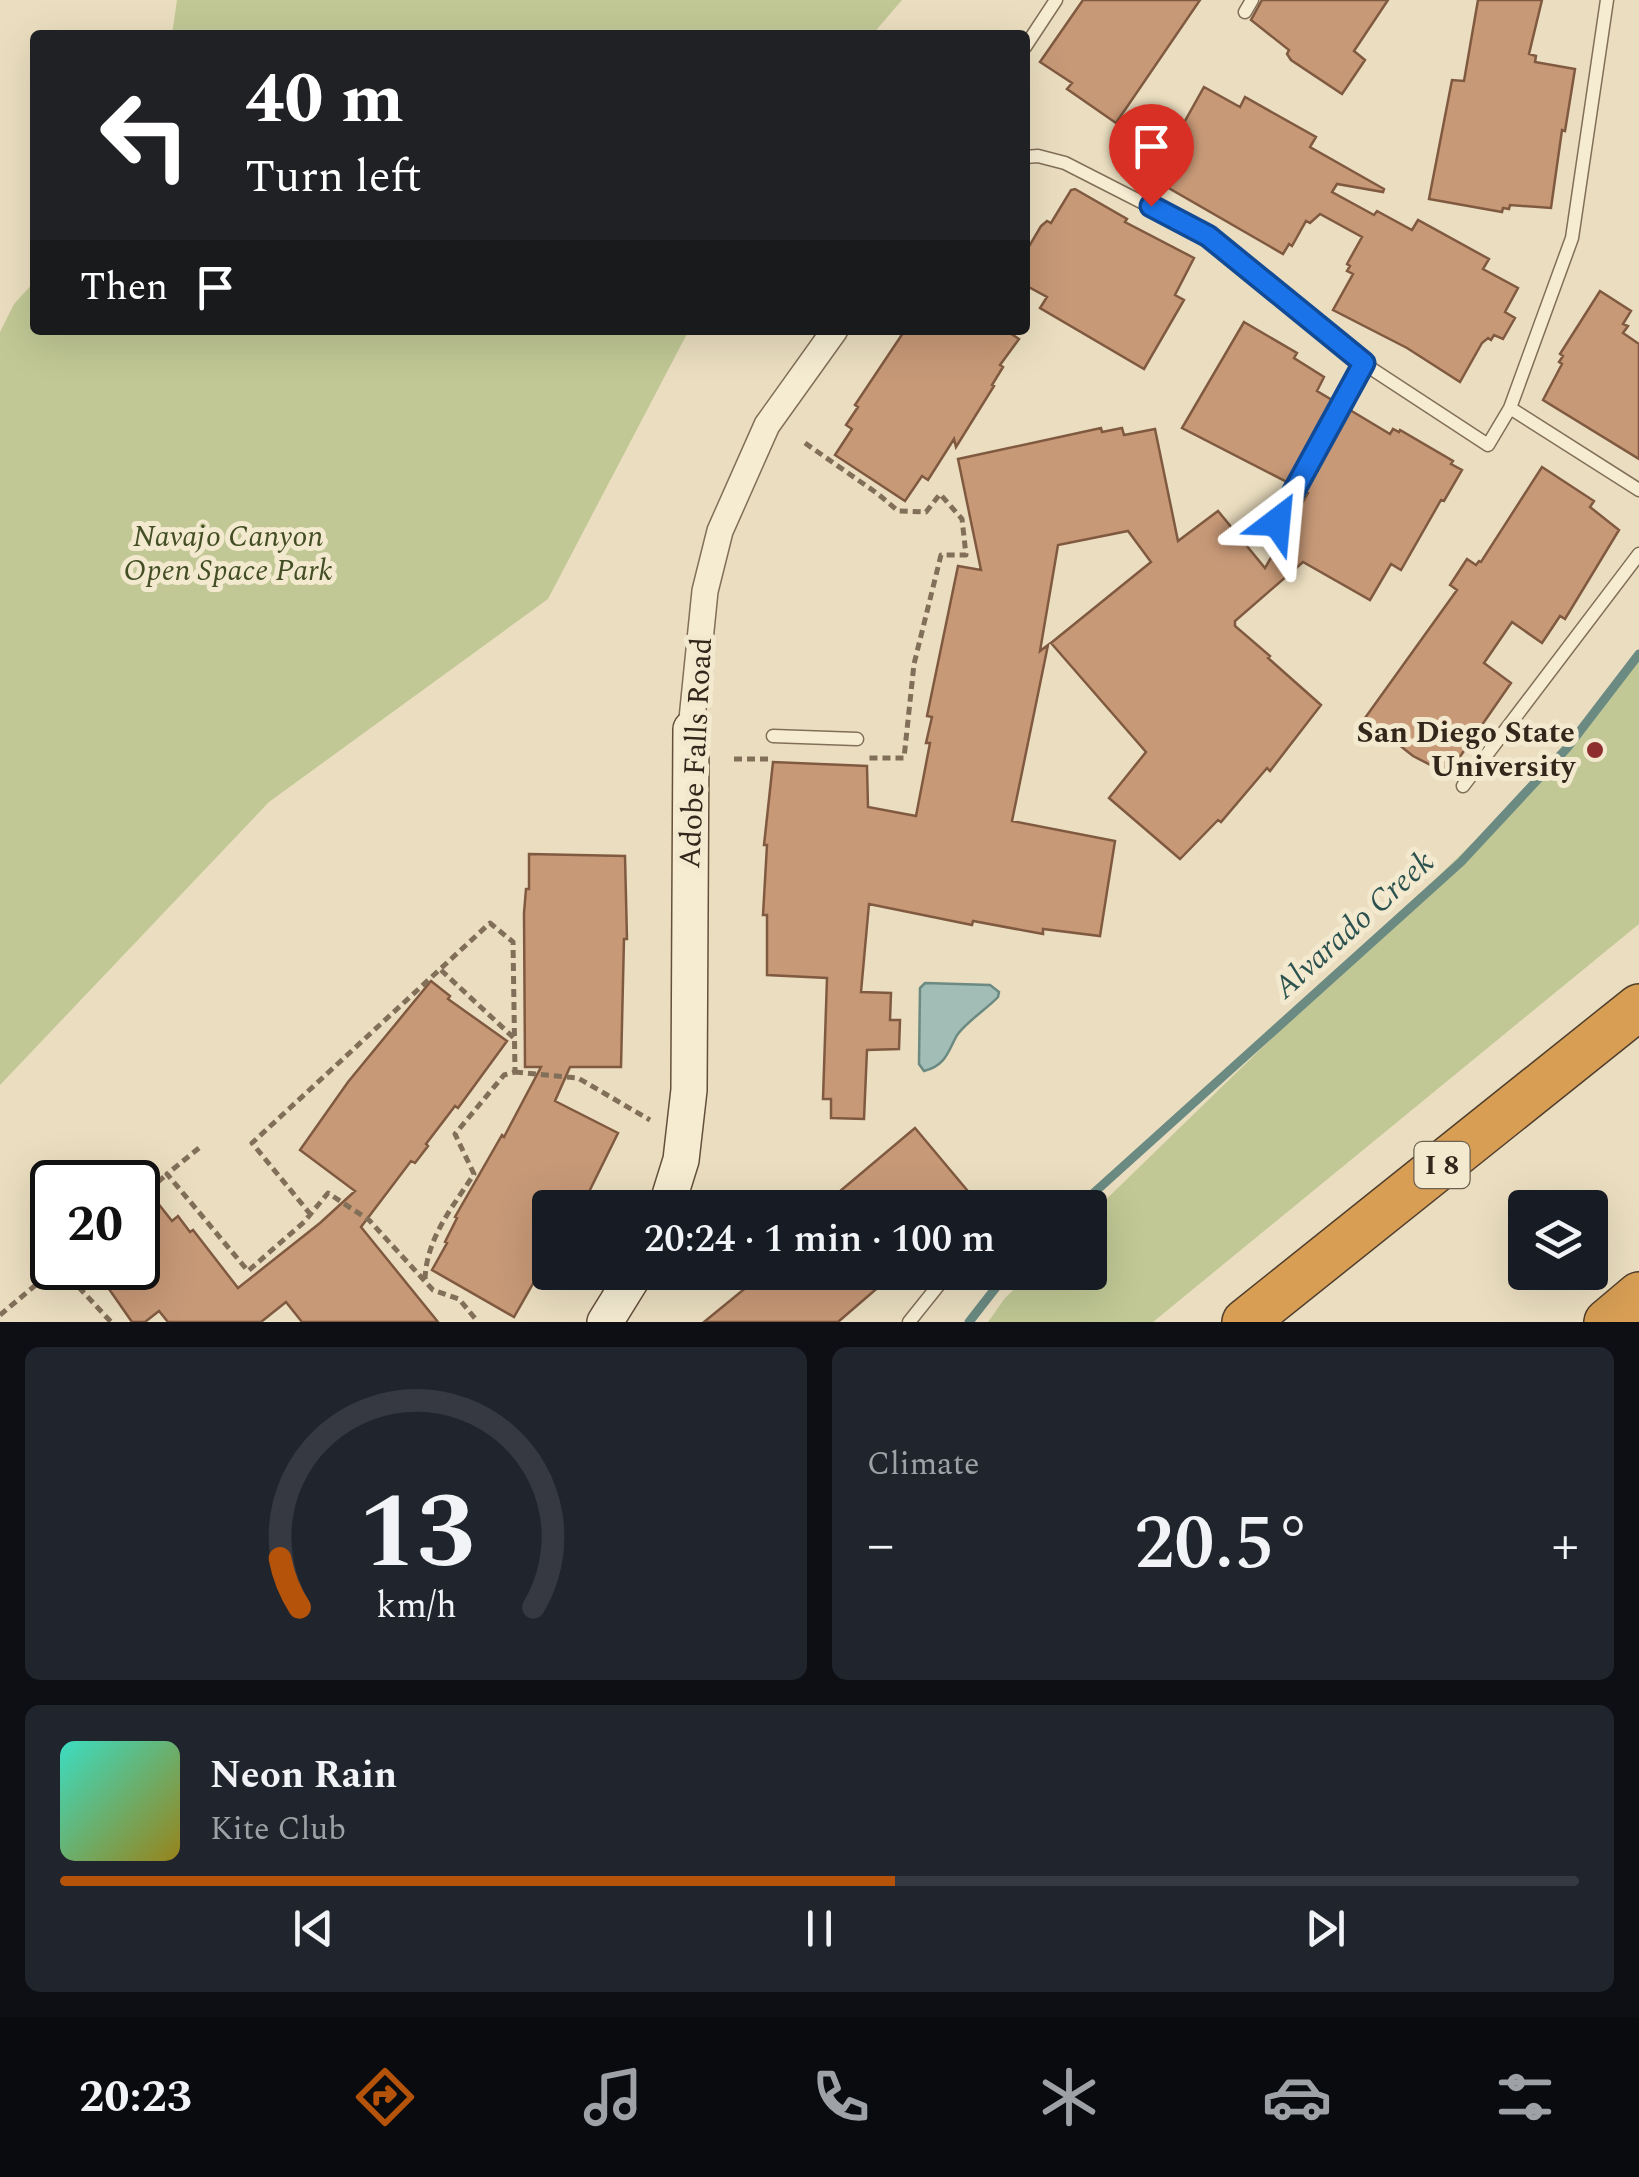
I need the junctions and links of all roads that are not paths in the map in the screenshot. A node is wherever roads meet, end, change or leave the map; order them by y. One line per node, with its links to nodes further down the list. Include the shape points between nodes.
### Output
1 (1056, 0): 3 (lane)
2 (1607, 0): 7 (lane, via 1572,238)
3 (1030, 39)
4 (1030, 157): 6 (lane, via 1065,162 1208,236)
5 (831, 335): 11 (street, Adobe Falls Road, via 766,425 720,532 705,591)
6 (1364, 363): 7 (lane, via 1488,445); 9 (lane)
7 (1510, 408): 8 (lane)
8 (1639, 490)
9 (1277, 522)
10 (1639, 554): 14 (lane)
11 (691, 729): 16 (street, Adobe Falls Road, via 689,1090)
12 (773, 736): 13 (lane)
13 (856, 739)
14 (1463, 786)
15 (1639, 1007): 22 (highway, I 8)
16 (671, 1190)
17 (624, 1290): 20 (street)
18 (934, 1290): 21 (lane)
19 (1639, 1295): 23 (highway)
20 (604, 1322)
21 (908, 1322)
22 (1244, 1322)
23 (1607, 1322)

